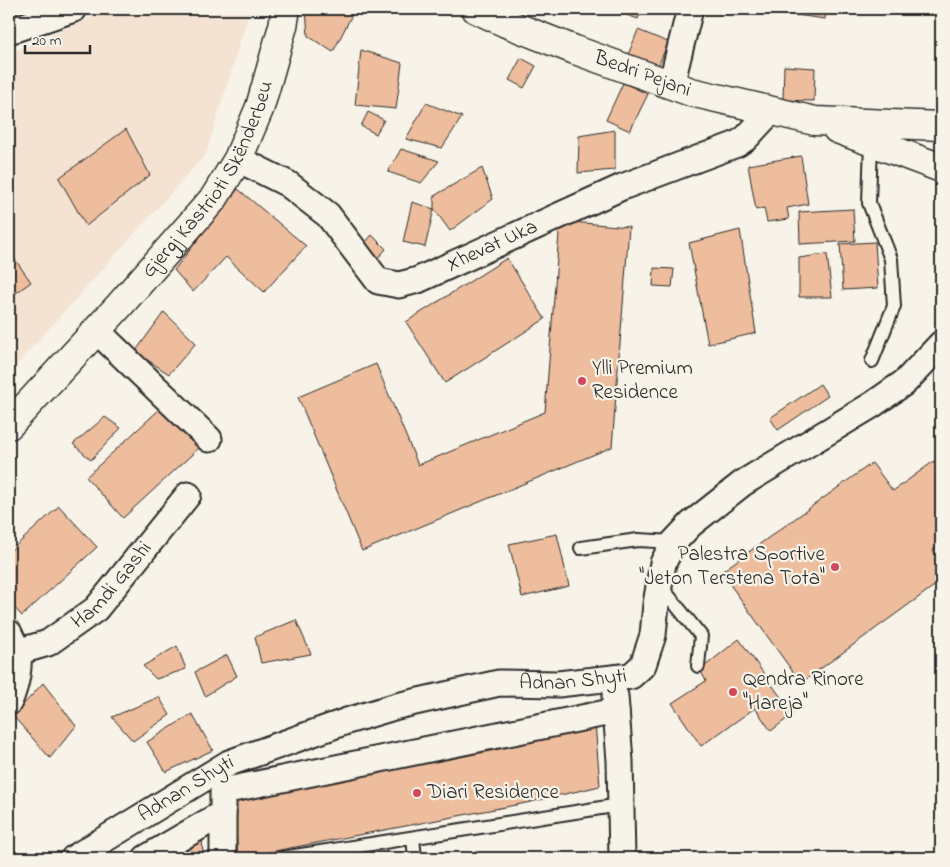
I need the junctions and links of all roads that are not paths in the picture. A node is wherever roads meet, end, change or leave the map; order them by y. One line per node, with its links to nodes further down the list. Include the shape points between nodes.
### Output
1 (74, 9): 5 (street)
2 (286, 9): 13 (main road, Gjergj Kastrioti Skënderbeu, via 260,107)
3 (690, 9): 6 (street)
4 (492, 12): 6 (main road, Bedri Pejani, via 583,53)
5 (9, 31)
6 (671, 85): 7 (main road, Bedri Pejani)
7 (771, 111): 8 (main road, Bedri Pejani); 13 (street, Xhevat Uka, via 737,144 622,187 399,286 378,280 328,215 288,184)
8 (815, 121): 9 (main road, Bedri Pejani); 10 (main road, Bedri Pejani)
9 (941, 126)
10 (871, 142): 14 (main road, Bedri Pejani); 17 (lane, via 870,203 891,259 894,306)
11 (941, 146): 12 (main road)
12 (941, 157)
13 (238, 159): 15 (main road, Gjergj Kastrioti Skënderbeu, via 214,198)
14 (941, 168)
15 (96, 330): 18 (main road, Gjergj Kastrioti Skënderbeu); 19 (street)
16 (941, 344): 21 (street, Adnan Shyti, via 905,382 865,410 744,482 691,524)
17 (872, 361)
18 (9, 425)
19 (209, 439)
20 (188, 495): 24 (street, Hamdi Gashi, via 96,610 48,643)
21 (674, 542): 22 (lane, via 638,540); 23 (street, Adnan Shyti, via 663,563)
22 (581, 548)
23 (659, 584): 25 (lane, via 701,636); 26 (street, Adnan Shyti, via 653,635 643,665 631,676)
24 (13, 643): 27 (street, Hamdi Gashi, via 16,687)
25 (698, 666)
26 (614, 678): 28 (street); 32 (street, Adnan Shyti, via 558,684 499,683 347,721 229,763)
27 (9, 702)
28 (616, 711): 29 (street); 30 (street, via 223,791)
29 (620, 805): 31 (lane); 37 (street)
30 (223, 813): 33 (street); 34 (street)
31 (413, 838): 35 (lane); 36 (lane)
32 (74, 858)
33 (146, 858)
34 (223, 858)
35 (282, 858)
36 (415, 858)
37 (622, 858)

